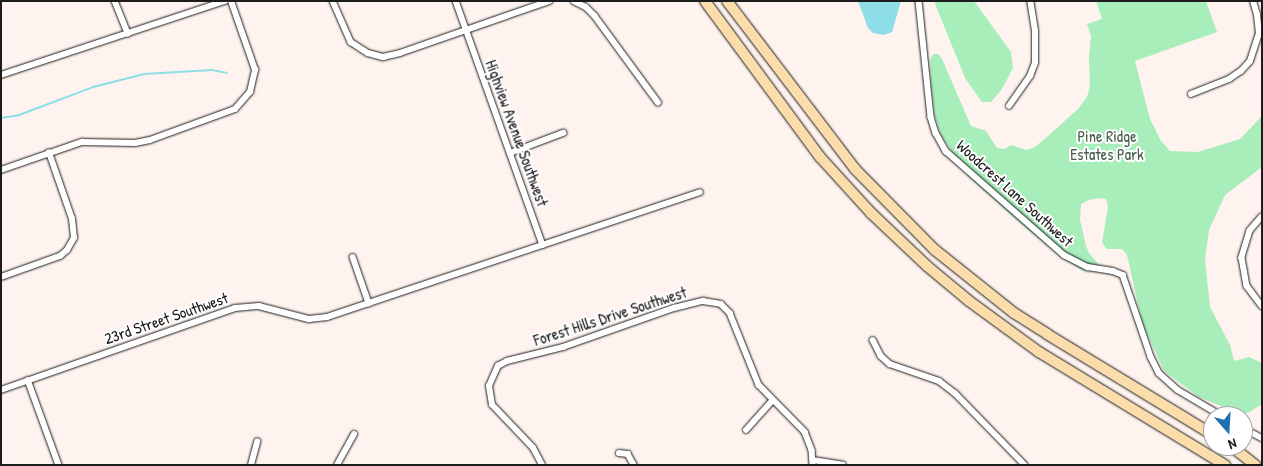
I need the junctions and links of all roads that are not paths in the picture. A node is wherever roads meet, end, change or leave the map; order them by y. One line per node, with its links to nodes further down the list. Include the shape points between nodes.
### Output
1 (115, 1): 14 (street)
2 (225, 1): 14 (street)
3 (231, 1): 20 (street, via 255,70 250,92 240,106 228,114 150,140 135,143 86,141)
4 (334, 1): 13 (street, via 351,42 379,56 396,55)
5 (456, 1): 13 (street, Highview Avenue Southwest)
6 (549, 1): 13 (street)
7 (574, 1): 17 (street, via 595,16)
8 (705, 1): 49 (highway, via 820,156 871,213 927,266 1039,352)
9 (727, 1): 35 (highway, via 855,169 935,250 1014,313)
10 (919, 1): 34 (street, Woodcrest Lane Southwest, via 931,117 946,151 1064,255 1088,267 1124,276 1159,373 1178,390)
11 (1030, 1): 18 (street, via 1035,31 1035,63)
12 (1253, 1): 16 (street, via 1259,34 1250,60 1241,72 1229,79)
13 (466, 30): 21 (street, Highview Avenue Southwest)
14 (128, 33): 15 (street)
15 (1, 75)
16 (1191, 94)
17 (658, 102)
18 (1010, 106)
19 (563, 133): 21 (street)
20 (49, 153): 22 (street); 27 (street, via 72,219 74,238 60,256)
21 (510, 153): 25 (street, Highview Avenue Southwest)
22 (1, 170)
23 (700, 192): 25 (street, 23rd Street Southwest)
24 (1262, 217): 29 (street, via 1250,231 1242,258 1247,286)
25 (543, 245): 28 (street, 23rd Street Southwest)
26 (353, 257): 28 (street)
27 (1, 277)
28 (369, 303): 31 (street, 23rd Street Southwest, via 309,320 258,306 235,308)
29 (1262, 306)
30 (873, 340): 48 (street, via 881,356 890,364 930,377 955,393)
31 (28, 380): 32 (street, 23rd Street Southwest); 42 (street)
32 (1, 390)
33 (772, 401): 36 (street); 41 (street, Forest Hills Drive Southwest, via 805,432); 45 (street, Forest Hills Drive Southwest, via 755,377 730,313 715,302 693,303 498,366 489,386 492,405 533,448)
34 (1205, 406)
35 (1203, 429)
36 (746, 430)
37 (354, 434): 44 (street)
38 (257, 442): 43 (street)
39 (619, 453): 46 (street, via 630,456)
40 (1244, 456): 50 (highway)
41 (813, 462): 47 (street)
42 (59, 465)
43 (252, 465)
44 (337, 465)
45 (542, 465)
46 (634, 465)
47 (843, 465)
48 (1025, 465)
49 (1225, 465)
50 (1255, 465)

